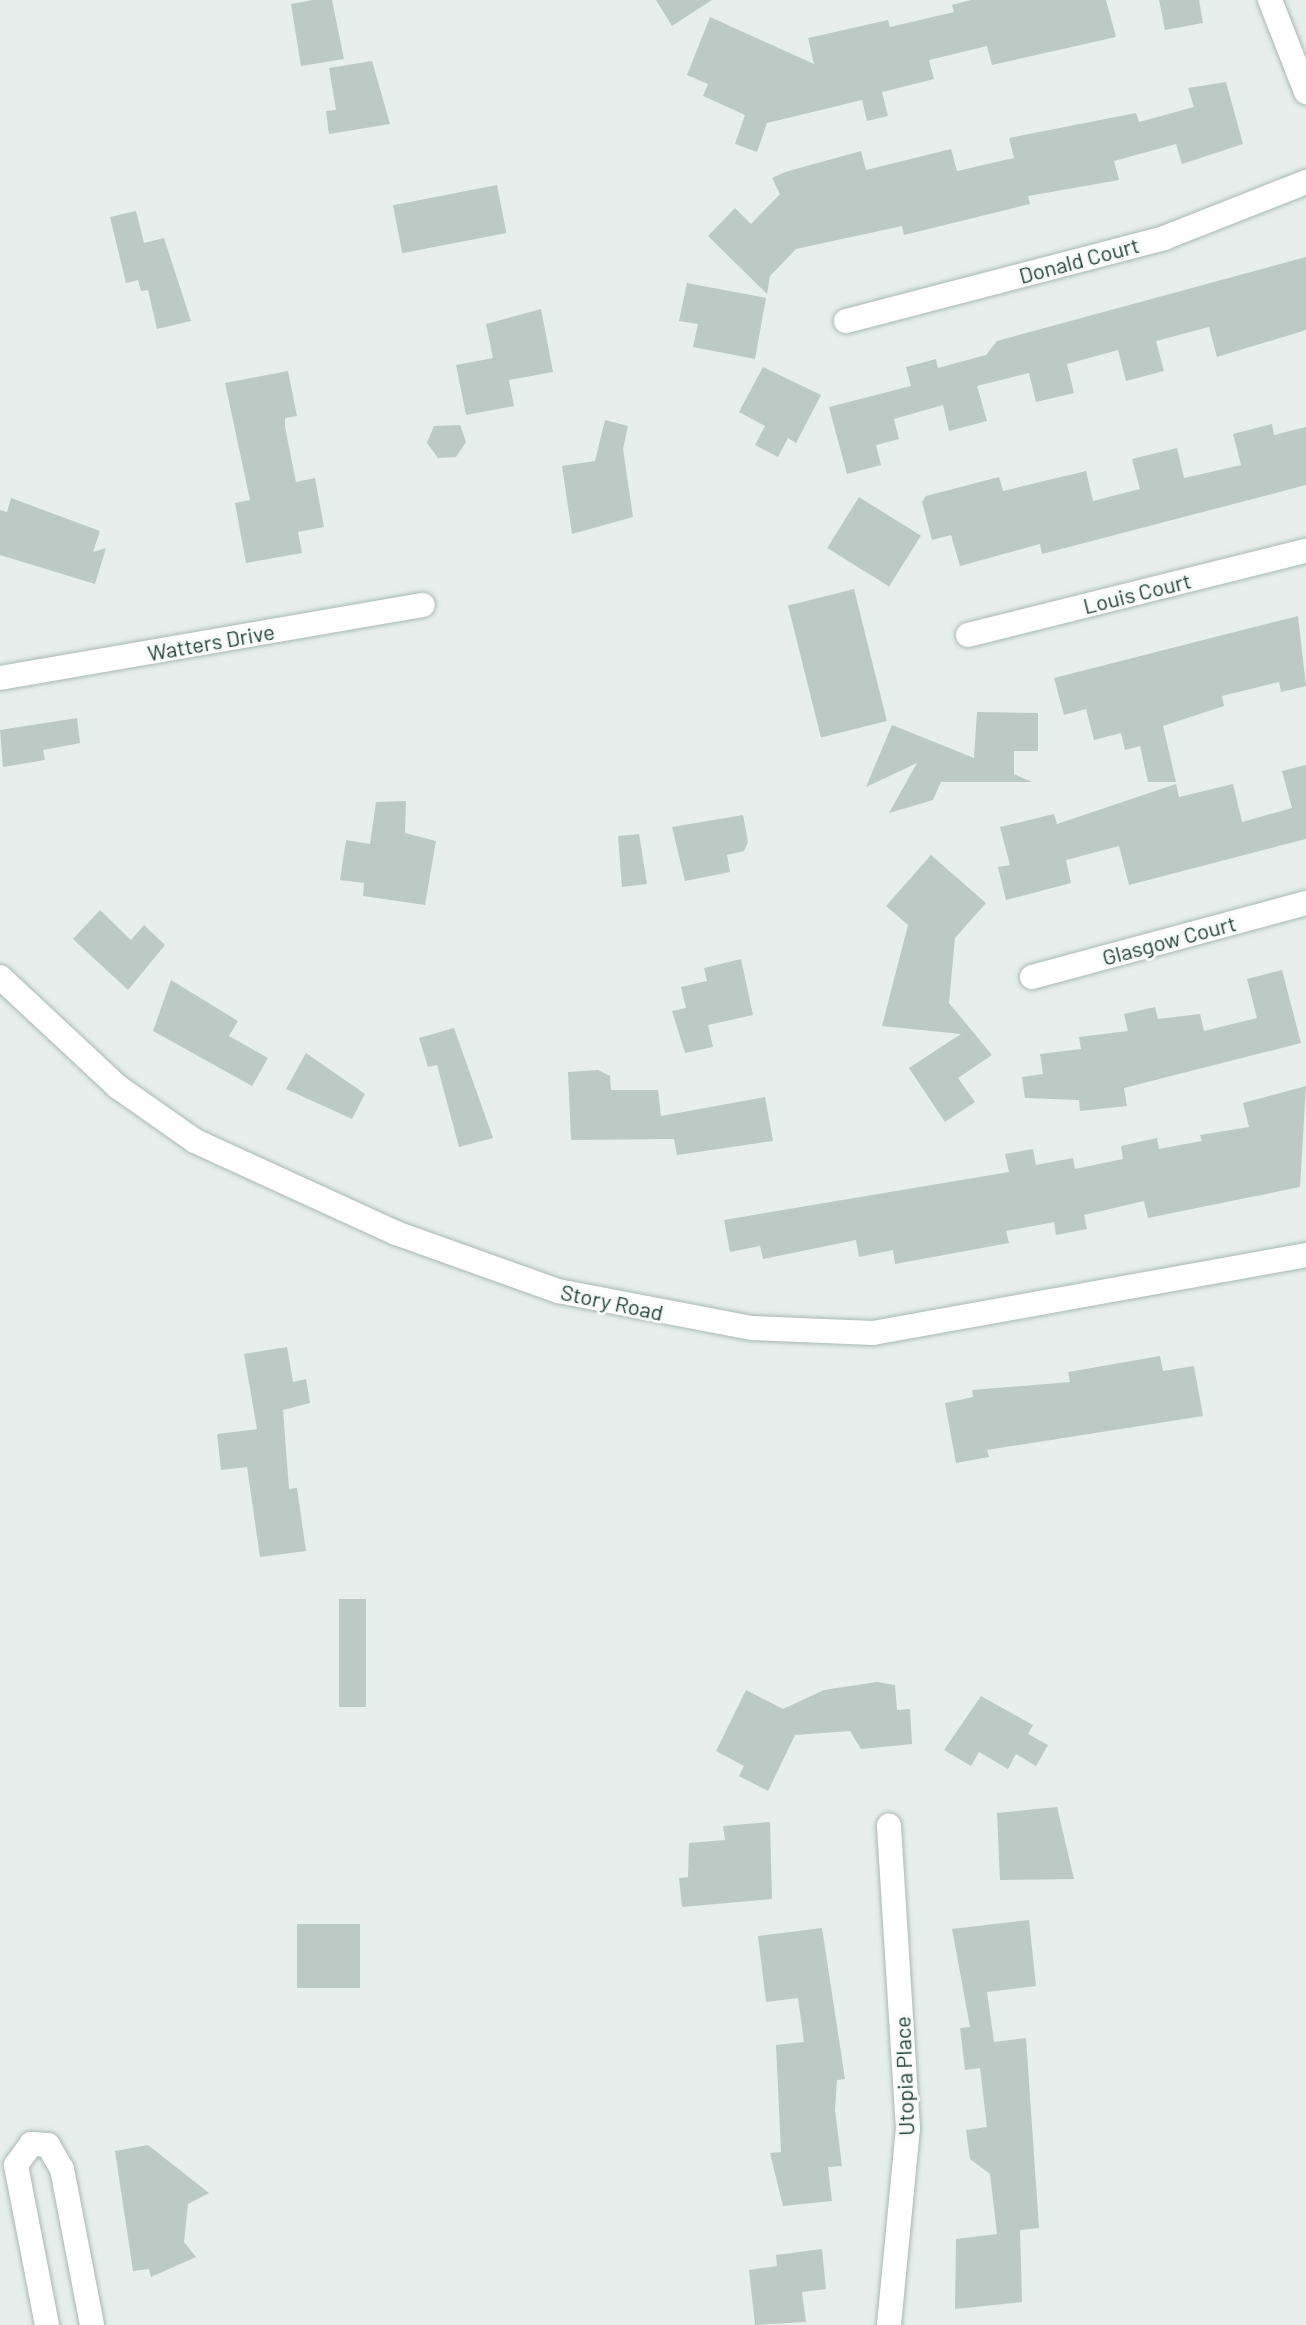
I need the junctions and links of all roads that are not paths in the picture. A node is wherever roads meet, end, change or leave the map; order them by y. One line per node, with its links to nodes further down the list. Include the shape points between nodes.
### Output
1 (1270, 0): 2 (street)
2 (1306, 92)
3 (1306, 182): 4 (street, Donald Court, via 1164,238)
4 (846, 321)
5 (1306, 551): 7 (street, Louis Court)
6 (423, 605): 8 (street, Watters Drive)
7 (968, 635)
8 (0, 678)
9 (1306, 903): 11 (street, Glasgow Court)
10 (0, 977): 12 (street, Story Road, via 118,1087 195,1141 396,1233 558,1291 752,1328 873,1333)
11 (1032, 977)
12 (1306, 1255)
13 (889, 1826): 16 (street, Utopia Place, via 908,2129)
14 (47, 2325): 15 (street, via 16,2165 31,2144 48,2145 62,2169)
15 (92, 2325)
16 (889, 2325)

